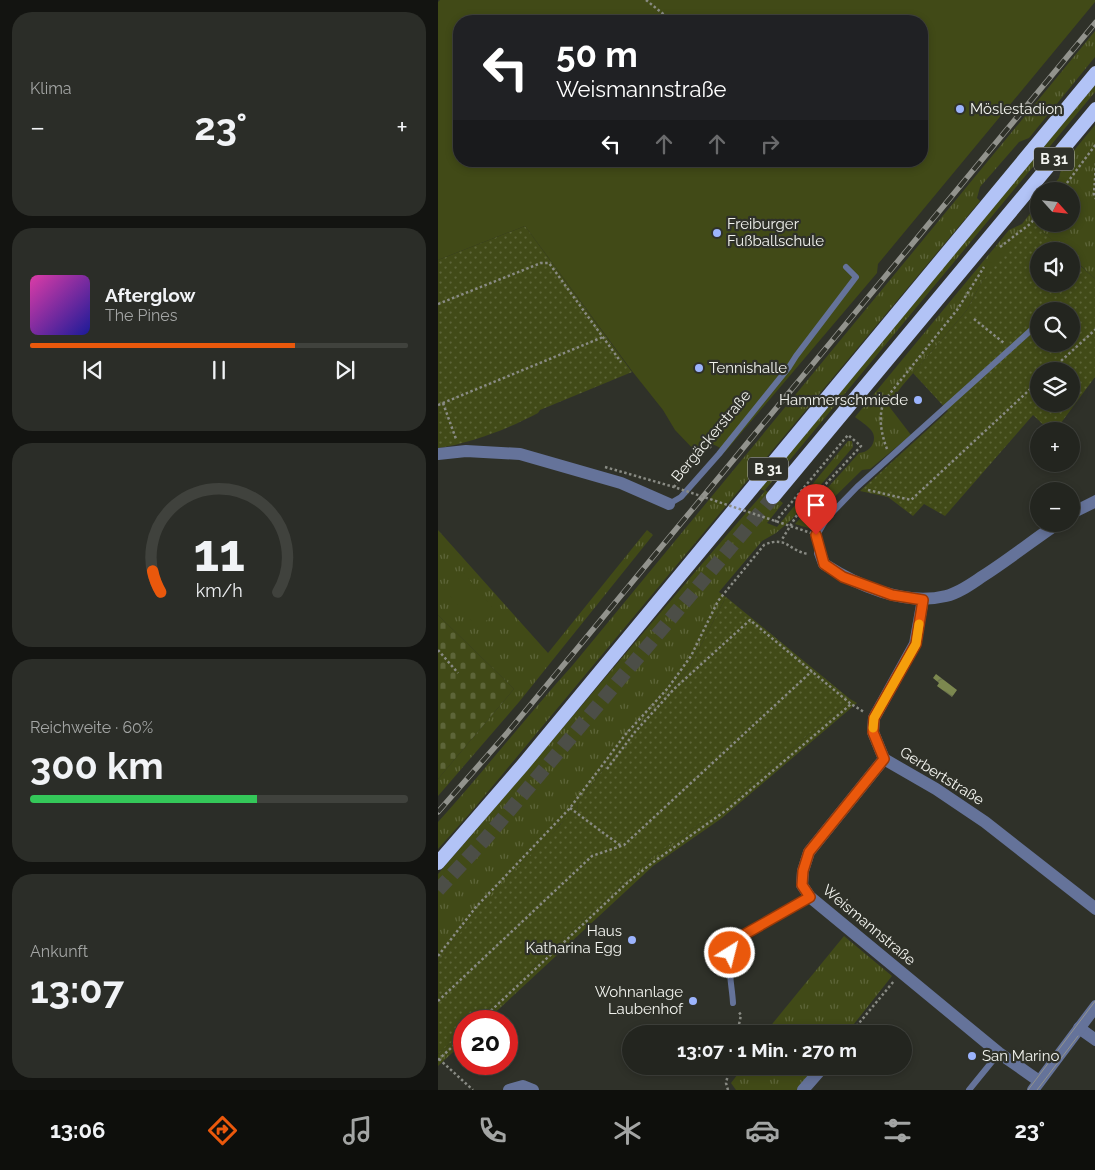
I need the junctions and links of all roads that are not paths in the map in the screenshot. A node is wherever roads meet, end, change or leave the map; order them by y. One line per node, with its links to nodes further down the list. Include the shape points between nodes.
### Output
1 (1096, 73): 14 (highway, B 31)
2 (1096, 109): 6 (highway, B 31)
3 (846, 267): 8 (lane, Bergäckerstraße, via 856,277 789,367 719,454 681,497)
4 (1030, 331): 11 (lane, via 890,456 827,518 816,535)
5 (438, 454): 8 (street, Bergäckerstraße, via 496,451 520,454 615,482)
6 (774, 497)
7 (1096, 501): 9 (street)
8 (669, 504)
9 (1080, 510)
10 (1046, 532): 12 (street, via 962,590)
11 (820, 553): 12 (street, via 824,564 843,577 892,595)
12 (923, 600): 13 (street, Gerbertstraße, via 916,644 874,718 873,732)
13 (884, 759): 15 (street, Weismannstraße, via 809,852 802,885); 16 (street, Gerbertstraße, via 936,788 986,822)
14 (438, 863)
15 (810, 897): 17 (lane, via 733,943 730,953); 21 (street, Weismannstraße)
16 (1096, 909)
17 (733, 1003)
18 (1096, 1006): 19 (street)
19 (1079, 1028): 20 (street); 23 (street)
20 (1096, 1040)
21 (998, 1053): 23 (street, Weismannstraße); 27 (lane)
22 (816, 1075): 26 (street)
23 (1036, 1086)
24 (509, 1090): 25 (street, via 523,1086)
25 (533, 1090)
26 (803, 1090)
27 (969, 1090)

